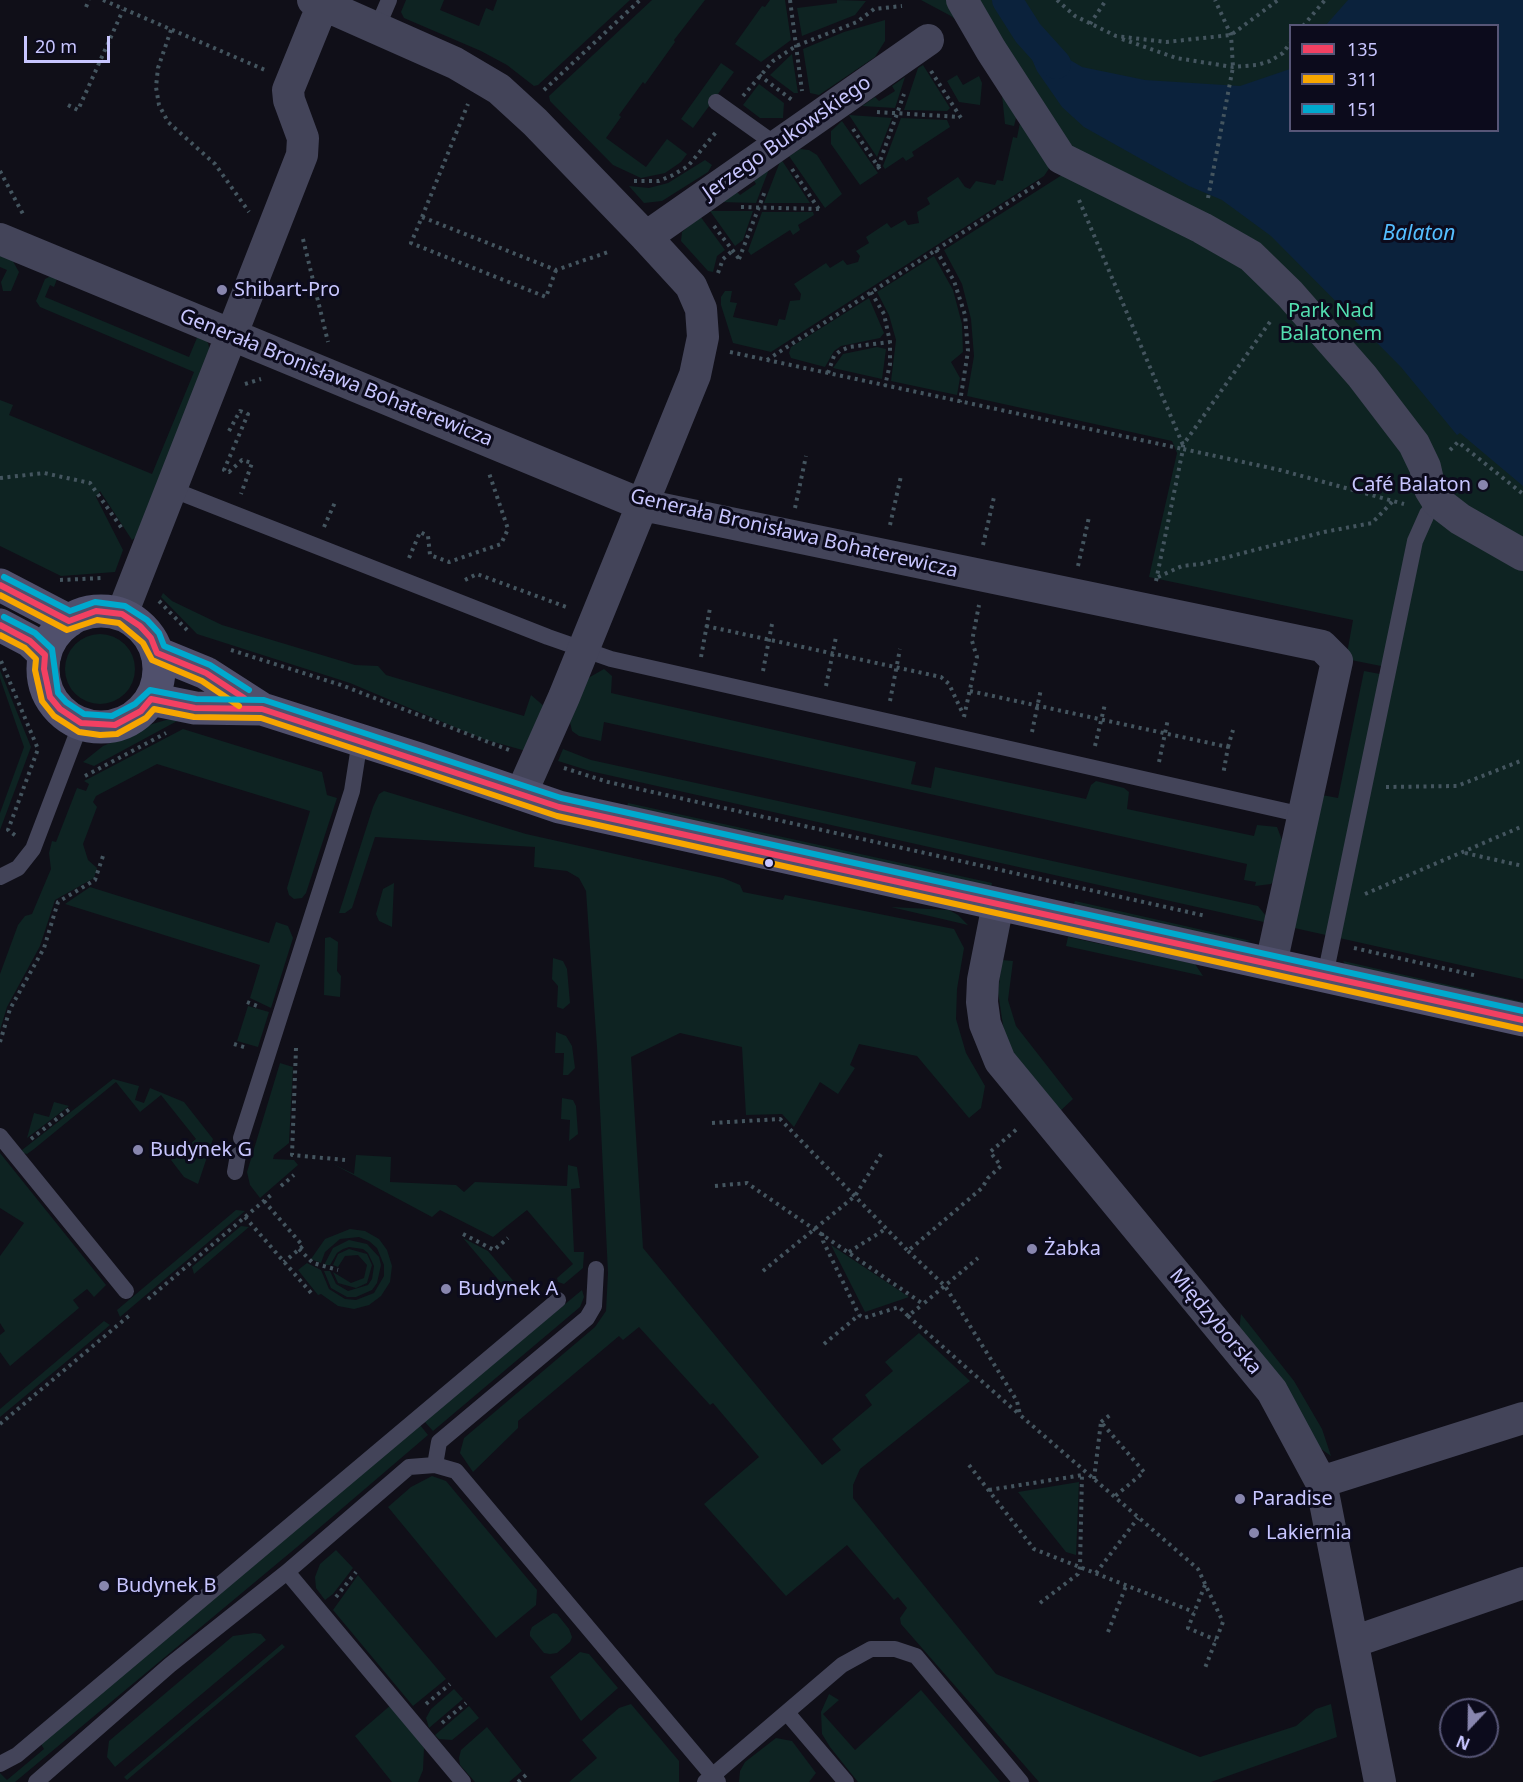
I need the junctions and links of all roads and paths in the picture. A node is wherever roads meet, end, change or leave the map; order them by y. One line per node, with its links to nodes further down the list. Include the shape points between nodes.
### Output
1 (89, 0): 14 (path)
2 (103, 0): 15 (path)
3 (389, 0): 18 (lane)
4 (640, 0): 29 (path)
5 (789, 0): 24 (path)
6 (962, 0): 39 (street)
7 (1057, 0): 16 (path)
8 (1106, 0): 16 (path)
9 (1215, 0): 20 (path)
10 (1278, 0): 20 (path)
11 (1325, 0): 17 (path)
12 (318, 2): 18 (street); 27 (street)
13 (902, 6): 24 (path, via 874,9 857,22)
14 (86, 7)
15 (123, 10): 19 (path); 34 (path, via 78,110)
16 (1090, 24): 21 (path)
17 (1305, 24)
18 (377, 28): 49 (street, via 455,63 499,89)
19 (171, 30): 27 (path); 45 (path, via 158,68 159,105 168,122 214,164)
20 (1231, 35): 21 (path, via 1166,42); 25 (path)
21 (1116, 36): 25 (path, via 1176,58)
22 (922, 44): 35 (street, Jerzego Bukowskiego); 37 (path, via 961,118)
23 (1289, 45): 25 (path, via 1270,61)
24 (796, 46): 26 (path); 30 (path)
25 (1233, 68): 44 (path)
26 (759, 75): 33 (path); 36 (path)
27 (291, 81): 58 (street, via 289,100 303,138 302,155)
28 (905, 93): 37 (path)
29 (538, 96)
30 (803, 99)
31 (469, 102): 46 (path)
32 (716, 102): 36 (lane)
33 (797, 104)
34 (68, 105)
35 (839, 107): 37 (path); 37 (path, via 880,169); 38 (street, Jerzego Bukowskiego)
36 (731, 112): 38 (lane); 41 (path, via 688,166 659,181)
37 (898, 114)
38 (778, 148): 42 (street, Jerzego Bukowskiego); 43 (path); 43 (path, via 820,210)
39 (1061, 158): 51 (path, via 1051,176); 57 (street, via 1251,256); 67 (path)
40 (0, 171): 47 (path)
41 (628, 181)
42 (696, 201): 43 (path, via 705,206); 49 (street, Jerzego Bukowskiego); 53 (path)
43 (759, 207): 53 (path, via 739,260)
44 (1206, 209)
45 (253, 217)
46 (422, 217): 54 (path); 54 (path, via 411,243 546,297)
47 (27, 222)
48 (301, 232): 60 (path)
49 (646, 237): 79 (street, via 691,286 704,323 695,375)
50 (0, 238): 58 (street, Generała Bronisława Bohaterewicza)
51 (936, 250): 56 (path); 65 (path, via 954,280 965,315 968,351)
52 (611, 251): 54 (path)
53 (732, 251): 55 (path, via 720,264)
54 (556, 270)
55 (716, 283)
56 (870, 292): 59 (path, via 884,314); 62 (path)
57 (1290, 294): 67 (path); 73 (street, via 1362,376 1414,444)
58 (231, 335): 72 (street); 79 (street, Generała Bronisława Bohaterewicza)
59 (890, 342): 63 (path, via 840,351); 64 (path)
60 (329, 346)
61 (722, 351): 62 (path)
62 (766, 360): 63 (path)
63 (828, 373): 64 (path)
64 (885, 386): 65 (path)
65 (960, 402): 67 (path)
66 (222, 441): 74 (path, via 240,411 248,414 224,470 229,472 242,460 252,463)
67 (1183, 447): 78 (path); 91 (path)
68 (806, 456): 81 (path)
69 (901, 476): 83 (path)
70 (0, 478): 85 (path, via 44,473 90,483 123,529)
71 (492, 483): 88 (path, via 508,529 501,544 449,562 430,555 428,536 420,532)
72 (171, 489): 94 (street); 106 (lane)
73 (1433, 489): 75 (path, via 1458,442); 87 (street, via 1460,519); 137 (lane, via 1415,542)
74 (242, 492)
75 (1523, 494)
76 (994, 497): 86 (path)
77 (336, 500): 84 (path)
78 (1393, 501): 80 (path); 91 (path, via 1372,524 1182,566)
79 (643, 505): 96 (street, Generała Bronisława Bohaterewicza); 106 (street)
80 (1407, 505)
81 (794, 517)
82 (1089, 517): 89 (path)
83 (890, 527)
84 (323, 531)
85 (124, 540)
86 (983, 548)
87 (1523, 555)
88 (409, 558)
89 (1078, 568)
90 (54, 577): 94 (path, via 61,581 110,578)
91 (1157, 578): 96 (path)
92 (0, 585): 97 (street)
93 (981, 596): 117 (path, via 972,641 977,657)
94 (128, 601): 97 (street); 101 (path, via 152,595); 108 (street)
95 (710, 608): 100 (path)
96 (1150, 611): 139 (street, Generała Bronisława Bohaterewicza, via 1322,646 1337,661)
97 (69, 621): 110 (street, via 54,636)
98 (772, 624): 103 (path)
99 (0, 625): 110 (street, via 30,641)
100 (706, 628): 103 (path); 107 (path)
101 (189, 632)
102 (836, 637): 109 (path)
103 (769, 639): 109 (path); 112 (path)
104 (228, 649): 133 (path, via 341,685 478,741)
105 (900, 649): 113 (path)
106 (583, 650): 133 (street); 139 (lane, via 758,694)
107 (702, 651)
108 (157, 653): 118 (street, via 159,669); 121 (street, via 206,673)
109 (833, 653): 113 (path); 114 (path)
110 (45, 655): 124 (street, via 44,676 50,697)
111 (0, 658): 141 (path, via 38,749 9,830)
112 (764, 665)
113 (897, 666): 116 (path); 117 (path, via 940,676 949,684 964,717)
114 (828, 679)
115 (1041, 689): 120 (path)
116 (892, 690)
117 (970, 691): 120 (path)
118 (151, 699): 121 (street, via 195,708); 124 (street, via 141,711 115,725)
119 (1105, 704): 123 (path)
120 (1038, 706): 123 (path); 125 (path)
121 (262, 709): 129 (street)
122 (1168, 719): 128 (path)
123 (1101, 722): 128 (path); 130 (path)
124 (81, 723): 141 (lane)
125 (1033, 729)
126 (1233, 730): 131 (path)
127 (168, 732): 136 (path)
128 (1165, 736): 131 (path); 132 (path)
129 (360, 740): 138 (street); 162 (lane, via 352,791 239,1146)
130 (1096, 742)
131 (1228, 749): 135 (path)
132 (1160, 756)
133 (538, 760): 138 (street); 148 (path, via 608,782)
134 (1523, 760): 137 (path, via 1457,786)
135 (1223, 773)
136 (85, 776)
137 (1365, 787): 149 (lane)
138 (521, 794): 147 (street, via 570,810)
139 (1303, 815): 150 (street)
140 (1523, 826): 142 (path)
141 (33, 849): 145 (lane, via 18,868)
142 (1464, 853): 144 (path); 146 (path)
143 (103, 856): 155 (path, via 95,880 58,903 50,936 10,1009)
144 (1523, 866)
145 (0, 877)
146 (1364, 895)
147 (998, 904): 150 (street); 199 (street, Międzyborska, via 982,1002 985,1024 1000,1061 1272,1391)
148 (1208, 916)
149 (1332, 943): 151 (lane); 152 (path)
150 (1270, 964): 151 (street)
151 (1325, 976): 153 (street)
152 (1490, 978)
153 (1523, 1020)
154 (295, 1040): 161 (path, via 292,1155)
155 (0, 1042)
156 (72, 1107): 159 (path, via 24,1144)
157 (712, 1123): 166 (path, via 780,1119)
158 (1018, 1128): 175 (path, via 990,1152 1002,1166)
159 (5, 1143): 183 (lane)
160 (884, 1151): 166 (path)
161 (345, 1160)
162 (236, 1172)
163 (294, 1175): 164 (path)
164 (281, 1186)
165 (715, 1186): 169 (path, via 747,1183)
166 (855, 1196): 169 (path); 170 (path)
167 (264, 1201): 174 (path, via 303,1246)
168 (245, 1217): 178 (path)
169 (815, 1228): 171 (path); 181 (path)
170 (887, 1228): 175 (path); 176 (path)
171 (822, 1233): 176 (path); 187 (path)
172 (463, 1234): 173 (path, via 494,1250)
173 (508, 1238)
174 (299, 1249): 178 (path); 180 (path, via 313,1263)
175 (908, 1251): 182 (path)
176 (849, 1252): 186 (path)
177 (978, 1258): 182 (path)
178 (284, 1262): 184 (path)
179 (596, 1269): 194 (lane, via 594,1306 587,1318 438,1442)
180 (338, 1270)
181 (763, 1271)
182 (945, 1286): 186 (path); 190 (path, via 1017,1401)
183 (126, 1291)
184 (312, 1294)
185 (558, 1300): 222 (lane, via 17,1755)
186 (923, 1304): 188 (path)
187 (859, 1315): 188 (path, via 864,1318 899,1307); 189 (path)
188 (908, 1316): 190 (path)
189 (824, 1344)
190 (1020, 1415): 197 (path)
191 (1110, 1415): 193 (path)
192 (1523, 1418): 199 (street)
193 (1101, 1422): 198 (path); 201 (path, via 1144,1472)
194 (435, 1465): 204 (lane, via 409,1467); 224 (lane, via 456,1471)
195 (969, 1465): 200 (path)
196 (1082, 1475): 197 (path); 200 (path); 203 (path)
197 (1088, 1475): 198 (path)
198 (1094, 1479): 201 (path)
199 (1321, 1482): 215 (street, Międzyborska)
200 (989, 1490): 203 (path, via 1034,1549)
201 (1114, 1497): 202 (path)
202 (1138, 1518): 206 (path); 208 (path, via 1198,1569)
203 (1080, 1567): 206 (path); 210 (path, via 1078,1574)
204 (287, 1572): 211 (lane); 225 (lane, via 170,1665)
205 (356, 1572): 211 (path)
206 (1096, 1573): 209 (path)
207 (1523, 1583): 215 (street)
208 (1205, 1585): 212 (path); 214 (path, via 1223,1622)
209 (1126, 1586): 212 (path); 213 (path)
210 (1040, 1603)
211 (320, 1612): 220 (lane)
212 (1194, 1612): 214 (path, via 1188,1628)
213 (1108, 1632)
214 (1216, 1640): 216 (path)
215 (1353, 1642): 230 (street, Międzyborska)
216 (1205, 1668)
217 (450, 1684): 220 (path)
218 (466, 1703): 221 (path)
219 (788, 1714): 224 (lane); 228 (lane); 229 (lane, via 842,1665 871,1649 895,1649 916,1656)
220 (409, 1718): 221 (lane)
221 (426, 1737): 226 (lane)
222 (0, 1764)
223 (526, 1775): 227 (path)
224 (712, 1780)
225 (36, 1782)
226 (463, 1782)
227 (518, 1782)
228 (846, 1782)
229 (1021, 1782)
230 (1380, 1782)

